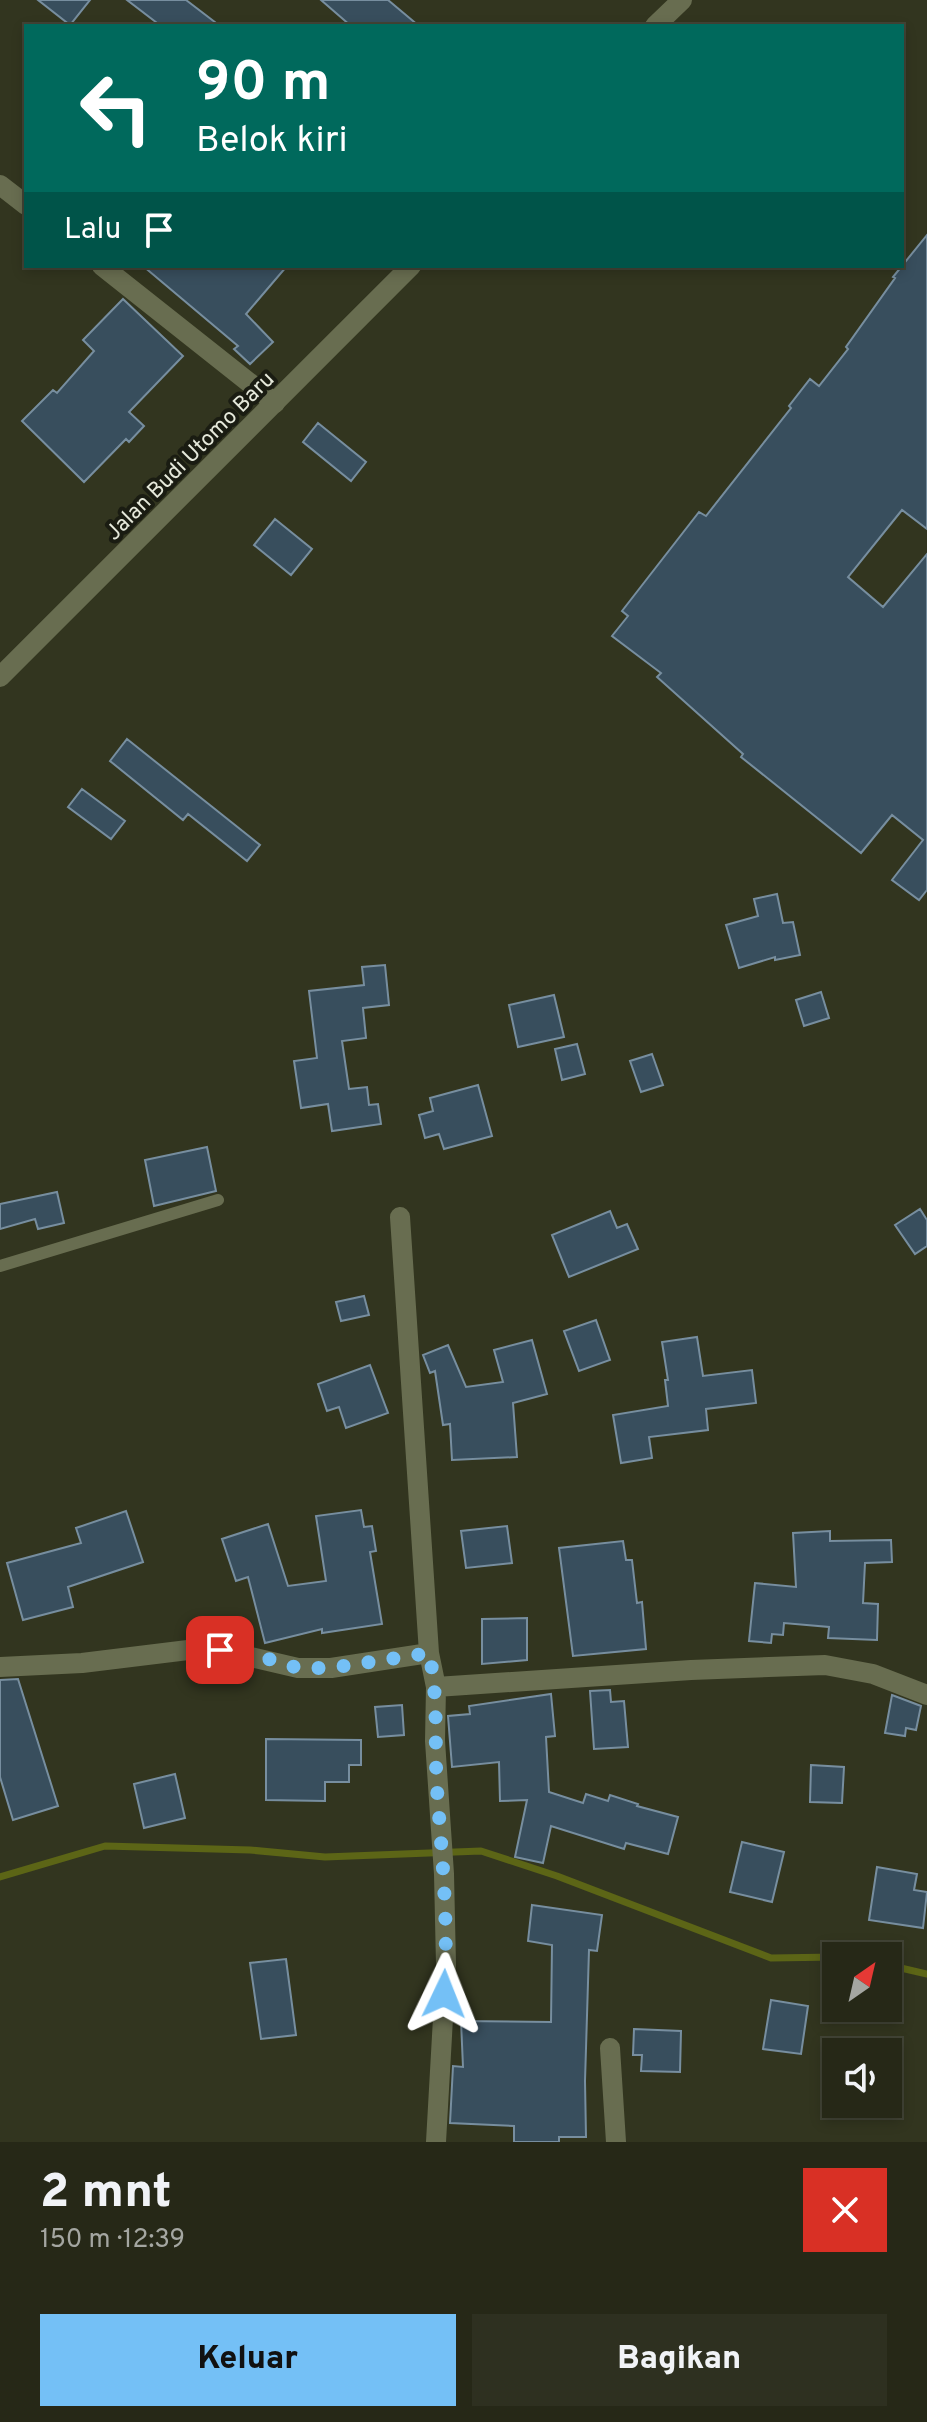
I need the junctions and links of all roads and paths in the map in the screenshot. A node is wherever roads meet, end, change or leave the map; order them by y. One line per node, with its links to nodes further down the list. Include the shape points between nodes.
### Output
1 (682, 0): 2 (street)
2 (657, 24)
3 (0, 185): 4 (street)
4 (24, 203)
5 (105, 268): 7 (street)
6 (409, 268): 7 (street, Jalan Budi Utomo Baru)
7 (275, 403): 8 (street, Jalan Budi Utomo Baru)
8 (0, 677)
9 (218, 1200): 11 (lane)
10 (400, 1217): 12 (street)
11 (0, 1266)
12 (429, 1653): 13 (street, via 331,1668 298,1668 220,1650); 14 (street)
13 (0, 1667)
14 (436, 1687): 15 (street, via 825,1665 873,1674); 17 (street, via 446,1965)
15 (927, 1695)
16 (610, 2048): 18 (street)
17 (436, 2142)
18 (616, 2142)

